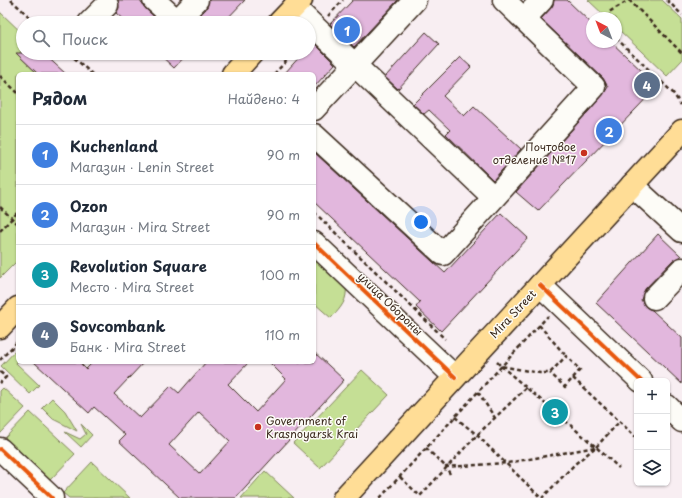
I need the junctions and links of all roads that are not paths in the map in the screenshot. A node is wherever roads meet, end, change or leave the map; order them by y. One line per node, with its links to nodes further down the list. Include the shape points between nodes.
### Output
1 (154, 0): 9 (street)
2 (197, 0): 10 (street)
3 (415, 0): 16 (street)
4 (504, 0): 13 (street)
5 (542, 0): 13 (street)
6 (297, 3): 11 (main road); 12 (street)
7 (107, 5): 8 (street)
8 (96, 16)
9 (172, 16)
10 (182, 16)
11 (286, 16)
12 (309, 16)
13 (524, 19): 22 (street, via 594,87)
14 (316, 23): 16 (street)
15 (245, 60): 17 (main road)
16 (355, 65): 18 (street); 22 (street)
17 (234, 72)
18 (316, 107)
19 (682, 131): 21 (main road, Mira Street)
20 (316, 137): 22 (street, via 443,254)
21 (632, 185): 23 (street); 26 (main road, Mira Street)
22 (493, 197)
23 (682, 231)
24 (316, 245): 30 (street, улица Обороны)
25 (682, 269): 27 (street)
26 (540, 285): 30 (main road, Mira Street); 31 (street)
27 (654, 298)
28 (16, 310): 29 (main road)
29 (0, 327)
30 (455, 377): 36 (main road, Mira Street)
31 (637, 378)
32 (670, 409): 33 (street)
33 (682, 421)
34 (0, 449): 35 (street)
35 (52, 498)
36 (344, 498)

